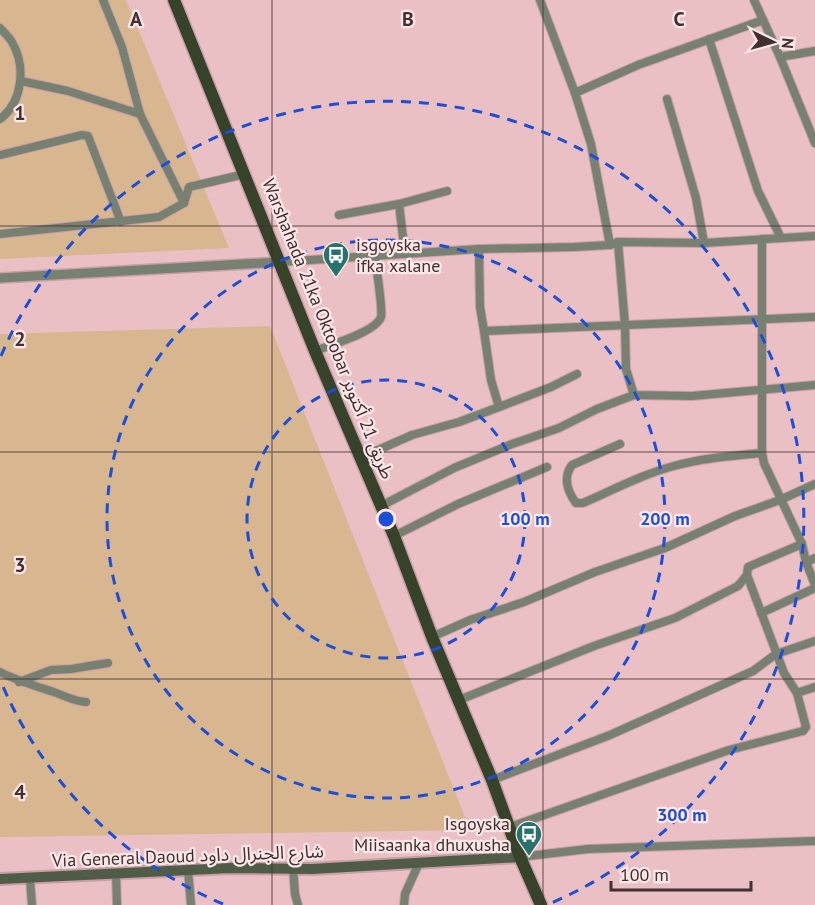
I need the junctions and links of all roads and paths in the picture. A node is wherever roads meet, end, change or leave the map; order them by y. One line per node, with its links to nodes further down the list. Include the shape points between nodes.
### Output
1 (103, 0): 13 (street, via 122,47)
2 (174, 0): 17 (main road, Warshahada 21ka Oktoobar طريق 21 أكتوبر)
3 (540, 0): 11 (street)
4 (754, 0): 5 (street)
5 (763, 20): 7 (street); 9 (street)
6 (0, 28): 10 (street, via 12,41 20,60)
7 (709, 39): 11 (street); 25 (street, via 758,191)
8 (815, 51): 9 (street)
9 (780, 57): 15 (street)
10 (21, 81): 13 (street); 14 (street, via 16,99)
11 (575, 93): 27 (street)
12 (667, 99): 28 (street, via 696,198)
13 (140, 114): 19 (street)
14 (0, 119)
15 (815, 143)
16 (0, 155): 22 (street, via 88,136)
17 (245, 174): 19 (street, via 189,187); 32 (main road, Warshahada 21ka Oktoobar طريق 21 أكتوبر)
18 (447, 191): 20 (street)
19 (184, 203): 22 (street, via 159,217)
20 (399, 204): 21 (street); 30 (street)
21 (339, 215)
22 (121, 222): 23 (street)
23 (0, 234)
24 (815, 236): 25 (street)
25 (781, 238): 26 (street)
26 (762, 239): 28 (street); 35 (street)
27 (614, 243): 28 (street); 29 (street); 36 (street)
28 (704, 243)
29 (479, 249): 30 (street); 37 (street)
30 (405, 254): 31 (street)
31 (375, 255): 32 (street); 38 (street, via 381,313 378,323)
32 (280, 261): 33 (street); 38 (main road, Warshahada 21ka Oktoobar طريق 21 أكتوبر)
33 (0, 278)
34 (815, 317): 35 (street)
35 (763, 320): 36 (street); 41 (street)
36 (625, 325): 37 (street); 42 (street, via 626,369)
37 (484, 330): 43 (street)
38 (315, 351): 46 (main road, Warshahada 21ka Oktoobar طريق 21 أكتوبر)
39 (577, 374): 43 (street)
40 (815, 385): 41 (street)
41 (763, 389): 42 (street, via 692,396); 45 (street)
42 (634, 395): 50 (street, via 454,468)
43 (499, 407): 46 (street, via 412,435)
44 (620, 444): 45 (street, via 572,465 566,481 576,503 673,466)
45 (762, 453): 49 (street)
46 (360, 458): 50 (main road, Warshahada 21ka Oktoobar طريق 21 أكتوبر)
47 (547, 466): 51 (street)
48 (815, 484): 49 (street)
49 (780, 500): 52 (street); 58 (street)
50 (381, 506): 51 (main road, Warshahada 21ka Oktoobar طريق 21 أكتوبر)
51 (394, 536): 58 (main road, Warshahada 21ka Oktoobar طريق 21 أكتوبر)
52 (801, 544): 54 (street); 55 (street, via 752,564)
53 (815, 558): 54 (street)
54 (806, 562): 56 (street)
55 (747, 575): 57 (street); 66 (street, via 738,586 675,618)
56 (815, 586): 57 (street)
57 (760, 613): 60 (street)
58 (432, 638): 66 (main road, Warshahada 21ka Oktoobar طريق 21 أكتوبر)
59 (815, 641): 60 (street)
60 (776, 654): 65 (street); 68 (street, via 753,671 659,714)
61 (108, 663): 63 (street, via 51,670)
62 (0, 672): 63 (street)
63 (19, 682): 67 (street)
64 (815, 687): 65 (street)
65 (797, 693): 69 (street, via 806,727 803,731 729,750)
66 (459, 700): 68 (main road, Warshahada 21ka Oktoobar طريق 21 أكتوبر)
67 (86, 702)
68 (492, 780): 69 (main road, Warshahada 21ka Oktoobar طريق 21 أكتوبر)
69 (510, 827): 71 (main road, Warshahada 21ka Oktoobar طريق 21 أكتوبر)
70 (815, 841): 71 (street, via 588,849)
71 (520, 857): 72 (main road, Via General Daoud شارع الجنرال داود); 83 (main road, Warshahada 21ka Oktoobar طريق 21 أكتوبر)
72 (419, 863): 73 (main road, Via General Daoud شارع الجنرال داود); 82 (street)
73 (293, 868): 74 (main road, Via General Daoud شارع الجنرال داود); 81 (street)
74 (188, 870): 75 (main road, Via General Daoud شارع الجنرال داود); 80 (street)
75 (116, 873): 77 (main road, Via General Daoud شارع الجنرال داود); 79 (street)
76 (0, 879): 77 (main road, Via General Daoud شارع الجنرال داود)
77 (30, 879): 78 (street)
78 (32, 905)
79 (117, 905)
80 (191, 905)
81 (298, 905)
82 (404, 905)
83 (541, 905)

